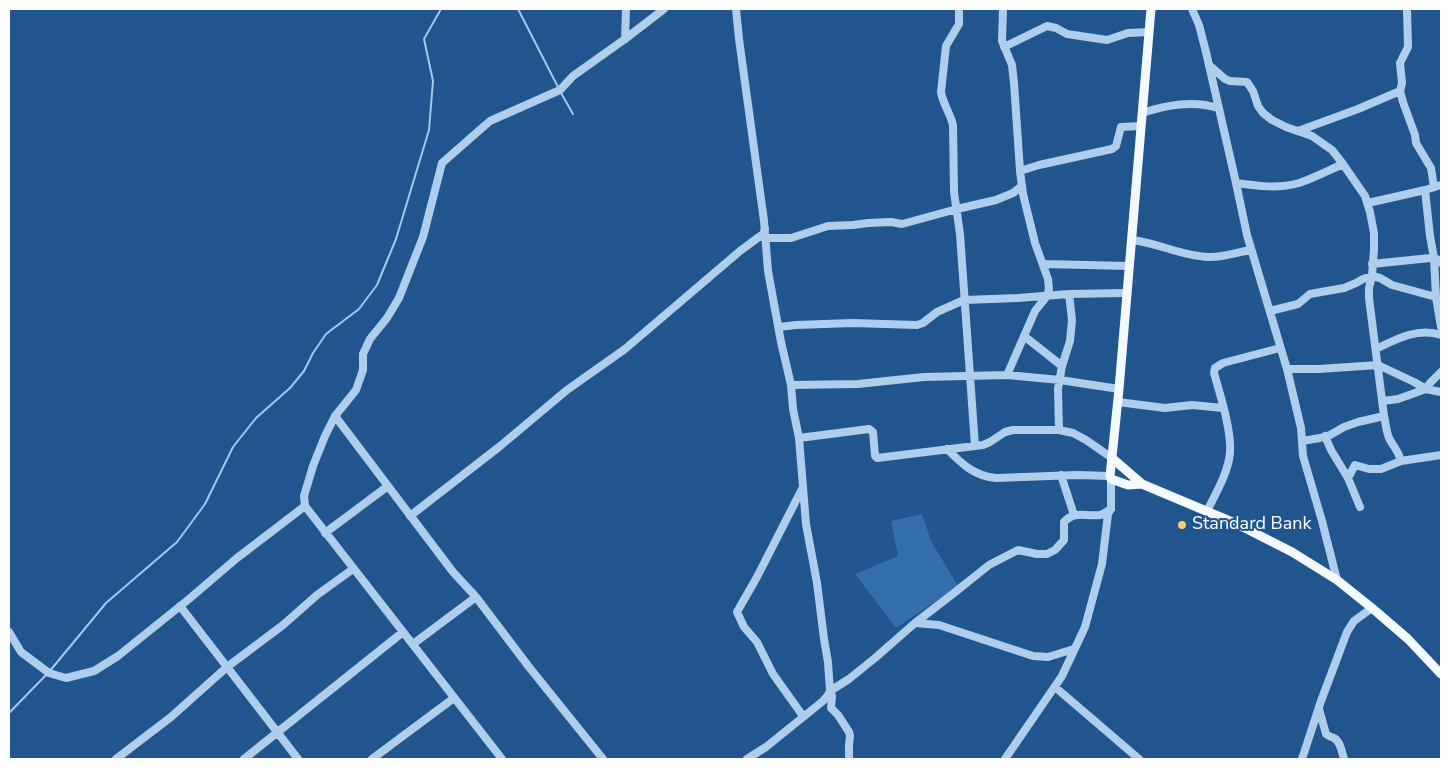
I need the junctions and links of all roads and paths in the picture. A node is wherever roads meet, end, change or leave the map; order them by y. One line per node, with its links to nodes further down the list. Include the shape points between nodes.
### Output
1 (626, 9): 10 (street)
2 (664, 9): 10 (street)
3 (736, 9): 26 (street)
4 (958, 9): 25 (street, via 959,24 946,46 941,86 942,99 951,117)
5 (1003, 9): 11 (street)
6 (1151, 9): 9 (main road)
7 (1192, 9): 12 (street)
8 (1408, 9): 13 (street, via 1408,48 1400,63)
9 (1149, 32): 11 (street, via 1128,32 1107,40 1067,34 1047,26); 15 (main road)
10 (625, 39): 60 (street, via 573,76 560,90 490,122 442,163 423,237 399,298 370,339 363,354 364,370 356,390)
11 (1004, 48): 19 (street, via 1012,65)
12 (1209, 65): 14 (street); 17 (street, via 1225,79 1247,82 1263,113)
13 (1400, 91): 17 (street); 22 (street, via 1416,143)
14 (1218, 108): 15 (street, via 1205,104 1179,104); 20 (street)
15 (1142, 113): 16 (main road)
16 (1141, 126): 19 (street, via 1121,127 1116,146 1112,149); 27 (main road)
17 (1298, 131): 18 (street, via 1332,150)
18 (1343, 164): 20 (street, via 1287,186); 24 (street)
19 (1020, 171): 21 (street)
20 (1236, 183): 28 (street)
21 (1022, 186): 25 (street, via 996,200); 30 (street)
22 (1438, 186): 23 (street)
23 (1425, 190): 24 (street); 29 (street, via 1428,228)
24 (1368, 203): 31 (street, via 1374,233)
25 (957, 209): 26 (street, via 902,224 828,226 791,238); 38 (street)
26 (766, 234): 40 (street, via 768,271); 82 (street, via 740,251 625,349 567,390 499,448)
27 (1132, 240): 28 (street, via 1210,257); 32 (main road)
28 (1251, 250): 39 (street)
29 (1438, 260): 31 (street); 37 (street)
30 (1044, 264): 32 (street); 36 (street, via 1048,279)
31 (1372, 264): 33 (street)
32 (1129, 266): 34 (main road)
33 (1372, 276): 37 (street); 39 (street, via 1344,288 1310,294 1298,304); 45 (street, via 1369,298)
34 (1126, 293): 35 (street); 54 (main road)
35 (1069, 294): 36 (street); 47 (street, via 1070,342)
36 (1047, 296): 38 (street); 43 (street, via 1035,311)
37 (1436, 297): 41 (street)
38 (964, 300): 40 (street, via 917,325 853,323); 51 (street)
39 (1270, 311): 44 (street)
40 (779, 327): 53 (street)
41 (1441, 327)
42 (1441, 335): 45 (street, via 1431,332 1405,336)
43 (1024, 336): 47 (street); 50 (street)
44 (1280, 348): 48 (street); 59 (street, via 1215,368)
45 (1376, 350): 46 (street)
46 (1378, 365): 48 (street); 55 (street); 57 (street)
47 (1062, 366): 52 (street)
48 (1286, 369): 65 (street)
49 (1441, 372): 55 (street)
50 (1007, 375): 51 (street); 52 (street)
51 (970, 376): 53 (street); 66 (street)
52 (1060, 380): 54 (street); 62 (street)
53 (791, 385): 64 (street)
54 (1119, 388): 58 (main road)
55 (1426, 389): 56 (street); 57 (street, via 1398,400)
56 (1441, 392)
57 (1383, 401): 61 (street)
58 (1118, 402): 59 (street, via 1165,408 1192,405); 69 (main road)
59 (1223, 408): 80 (street, via 1230,454)
60 (335, 416): 75 (street); 77 (street, via 313,466 304,496)
61 (1384, 416): 63 (street, via 1358,422); 70 (street, via 1387,434)
62 (1059, 430): 66 (street, via 1013,430); 69 (street, via 1073,433)
63 (1325, 436): 65 (street); 73 (street)
64 (799, 438): 67 (street, via 869,429 874,432 877,458); 76 (street)
65 (1302, 441): 85 (street, via 1302,456)
66 (975, 446): 67 (street)
67 (946, 449): 71 (street, via 964,466 986,477)
68 (1441, 455): 70 (street)
69 (1112, 458): 72 (main road); 74 (main road)
70 (1401, 461): 73 (street, via 1381,469 1355,466)
71 (1061, 475): 72 (street); 81 (street)
72 (1110, 478): 74 (main road, via 1128,485); 79 (street)
73 (1348, 478): 78 (street)
74 (1142, 484): 80 (main road)
75 (388, 486): 82 (street); 83 (street)
76 (802, 487): 97 (street); 100 (street, via 737,612 773,674)
77 (305, 506): 83 (street); 87 (street)
78 (1360, 507)
79 (1111, 509): 81 (street, via 1101,515); 93 (street, via 1098,583 1085,627)
80 (1208, 511): 85 (main road, via 1292,552)
81 (1074, 515): 89 (street, via 1064,522 1064,540 1055,550 1041,554 1018,550 989,564)
82 (410, 516): 86 (street)
83 (325, 533): 84 (street)
84 (353, 568): 91 (street); 94 (street)
85 (1336, 580): 88 (main road)
86 (476, 597): 92 (street); 107 (street)
87 (180, 606): 90 (street, via 110,661 94,671 66,678 49,673 21,652); 94 (street)
88 (1372, 608): 95 (main road); 99 (street, via 1347,632)
89 (915, 623): 93 (street, via 939,625 1033,656 1048,657); 97 (street, via 880,655)
90 (9, 632)
91 (403, 632): 92 (street); 101 (street)
92 (413, 644): 98 (street)
93 (1074, 649): 96 (street)
94 (227, 667): 101 (street); 102 (street, via 171,717)
95 (1441, 674)
96 (1055, 687): 110 (street); 111 (street)
97 (830, 691): 100 (street); 109 (street, via 832,709 850,734)
98 (454, 698): 105 (street); 106 (street)
99 (1319, 709): 112 (street); 113 (street, via 1327,736 1338,741)
100 (803, 716): 108 (street)
101 (277, 732): 103 (street); 104 (street)
102 (116, 759)
103 (244, 759)
104 (298, 759)
105 (372, 759)
106 (500, 759)
107 (602, 759)
108 (746, 759)
109 (849, 759)
110 (1005, 759)
111 (1140, 759)
112 (1302, 759)
113 (1344, 759)

